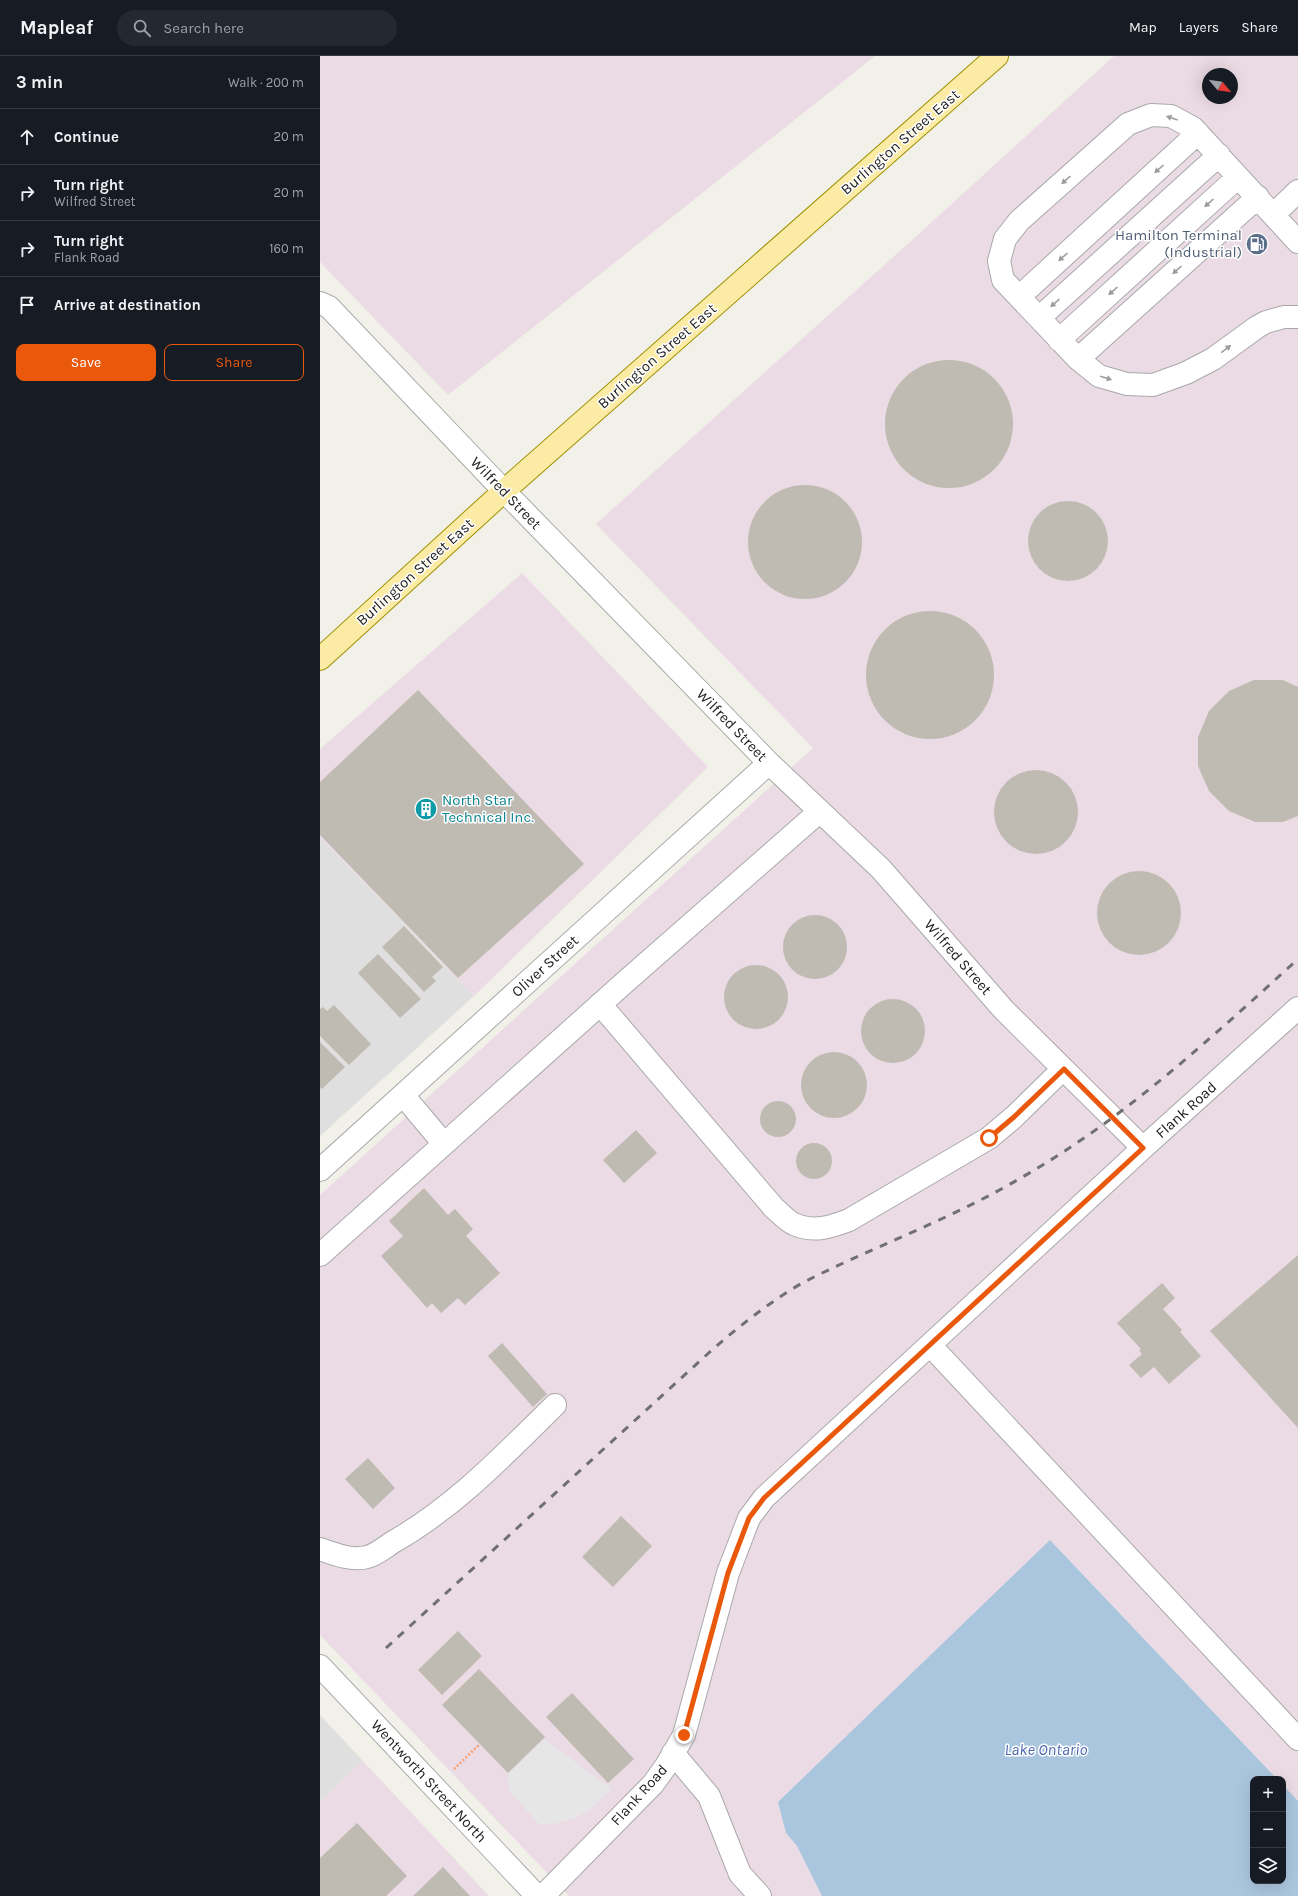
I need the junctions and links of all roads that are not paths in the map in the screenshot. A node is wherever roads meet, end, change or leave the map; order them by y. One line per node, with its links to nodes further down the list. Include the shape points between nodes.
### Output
1 (997, 56): 15 (main road, Burlington Street East)
2 (1198, 133): 3 (street); 9 (street, one-way to 9); 9 (street, one-way to 9, via 1171,116 1151,115 1128,124 1019,221 1005,239 999,261 1003,280)
3 (1219, 155): 4 (street); 12 (street, one-way to 12)
4 (1238, 177): 6 (street); 13 (street, one-way to 13)
5 (1298, 190): 7 (street)
6 (1258, 197): 7 (street); 14 (street, one-way to 14)
7 (1273, 215): 8 (street)
8 (1298, 242)
9 (1019, 297): 12 (street)
10 (320, 303): 15 (street, Wilfred Street, via 328,307)
11 (1298, 317): 14 (street, one-way to 11, via 1099,376 1126,384 1153,385 1213,360 1266,322 1284,317)
12 (1039, 318): 13 (street)
13 (1059, 340): 14 (street)
14 (1078, 359)
15 (504, 491): 16 (main road, Burlington Street East); 17 (street, Wilfred Street)
16 (320, 659)
17 (769, 763): 18 (street, Wilfred Street); 22 (street, Oliver Street)
18 (820, 811): 19 (street); 21 (street, Wilfred Street, via 881,869 1003,1008)
19 (600, 1004): 21 (street, via 774,1208 793,1224 813,1230 849,1220 989,1138); 23 (street)
20 (1298, 1008): 24 (street, Flank Road)
21 (1064, 1069): 24 (street, Wilfred Street)
22 (403, 1095): 23 (street); 25 (street, Oliver Street)
23 (444, 1144): 26 (street)
24 (1143, 1148): 27 (street, Flank Road)
25 (320, 1170)
26 (320, 1255)
27 (930, 1345): 31 (street); 32 (street, Flank Road, via 769,1493 749,1518 728,1573 684,1735)
28 (555, 1405): 29 (street, via 485,1472 407,1534 367,1557 341,1557)
29 (320, 1549)
30 (320, 1666): 33 (street, Wentworth Street North)
31 (1298, 1739)
32 (673, 1754): 34 (street, Flank Road, via 653,1784); 35 (street, via 709,1796 740,1874)
33 (537, 1896)
34 (544, 1896)
35 (760, 1896)

